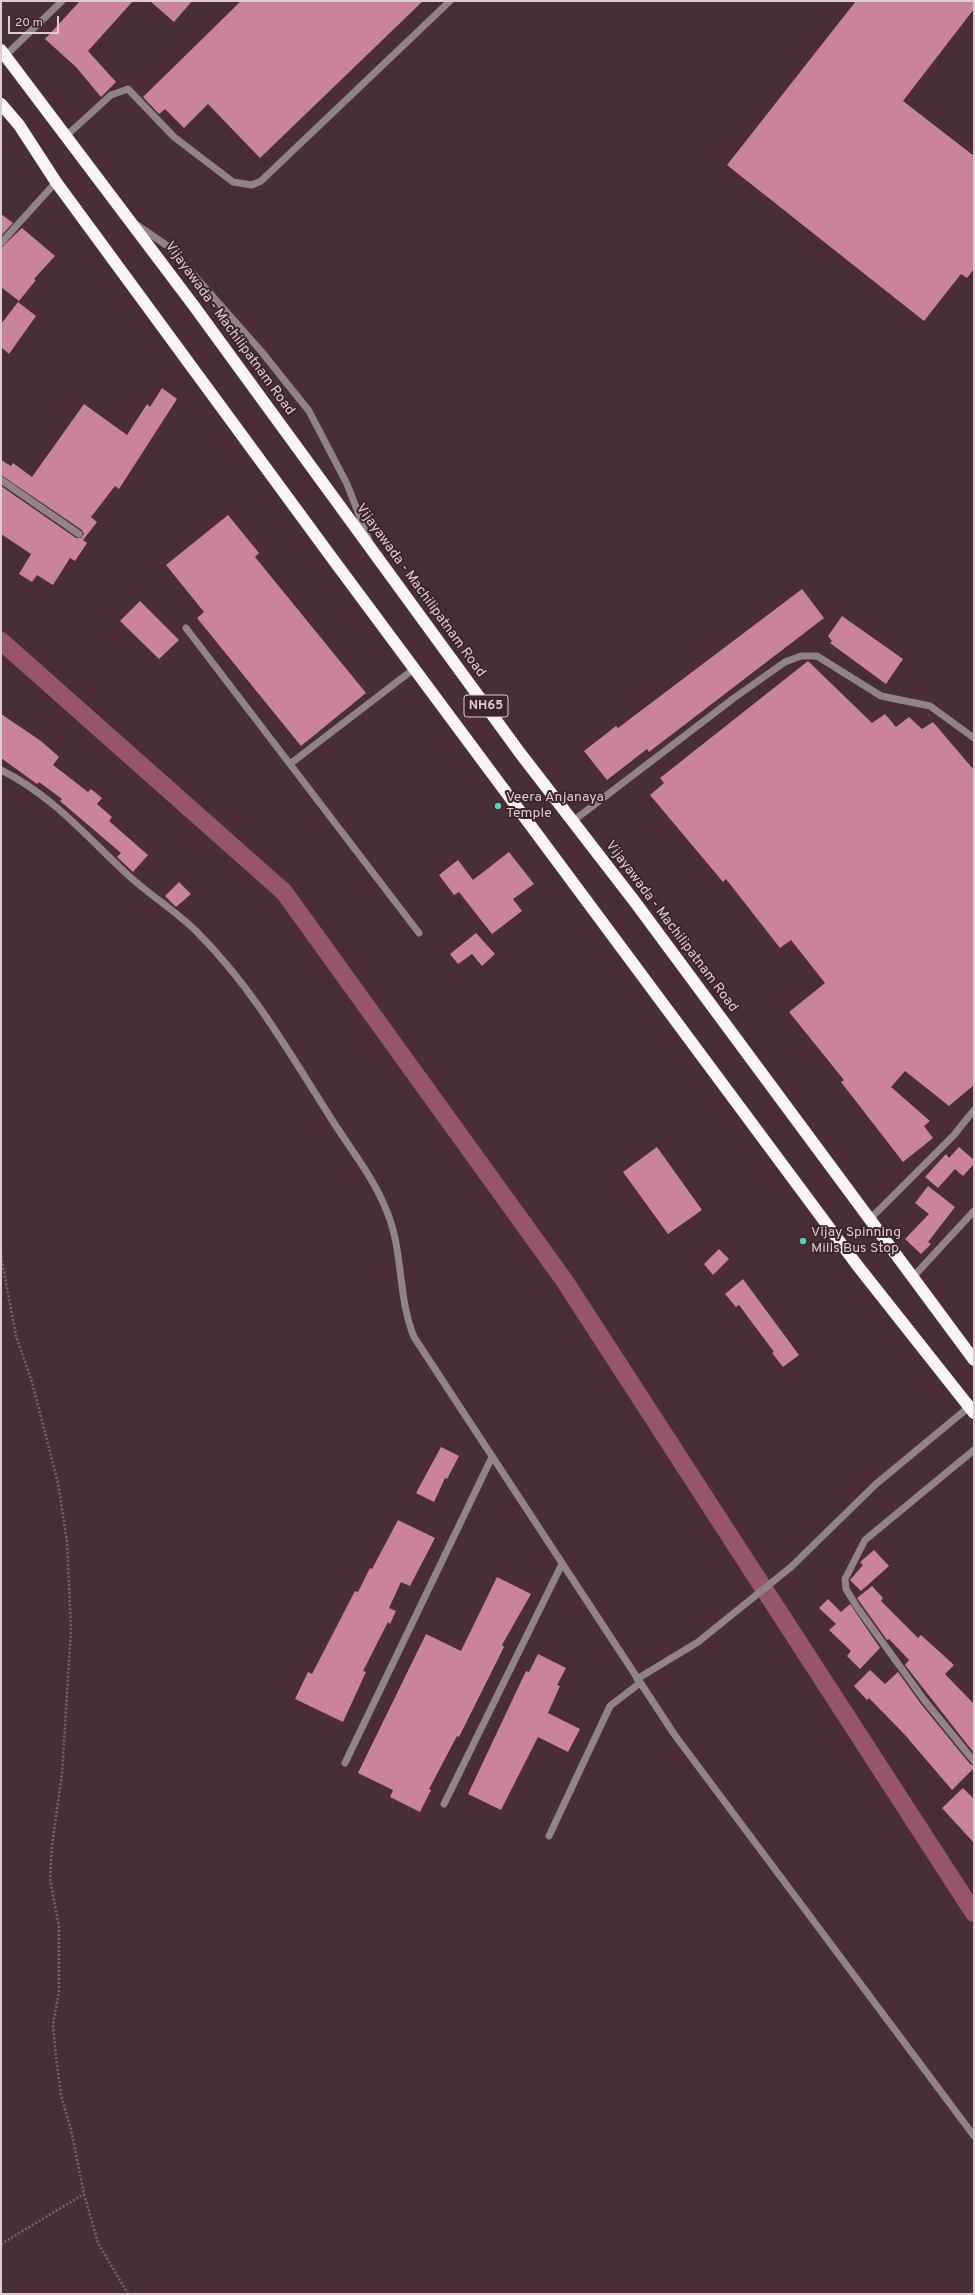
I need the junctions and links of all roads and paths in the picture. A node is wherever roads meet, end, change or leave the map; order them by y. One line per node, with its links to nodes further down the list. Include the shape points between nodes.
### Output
1 (62, 1): 3 (street)
2 (450, 1): 7 (street, via 261,182 252,185 233,182 174,137 128,89 111,95)
3 (4, 53): 7 (highway, Vijayawada - Machilipatnam Road / NH65)
4 (1, 104): 6 (highway, NH65)
5 (1, 112): 6 (street)
6 (19, 125): 8 (highway, NH65)
7 (66, 136): 9 (highway, Vijayawada - Machilipatnam Road / NH65)
8 (56, 182): 10 (street); 15 (highway, NH65)
9 (128, 219): 13 (highway, Vijayawada - Machilipatnam Road / NH65); 13 (street, via 169,248 261,351 309,411 347,484)
10 (1, 243)
11 (1, 480): 12 (street)
12 (79, 534)
13 (375, 555): 19 (highway, Vijayawada - Machilipatnam Road / NH65)
14 (186, 628): 17 (street)
15 (415, 668): 17 (street); 27 (highway, NH65, via 857,1264)
16 (974, 738): 19 (street, via 930,706 881,696 817,656 796,657 734,698)
17 (290, 764): 20 (street)
18 (1, 770): 29 (street, via 42,794 135,881 196,931 266,1014 368,1173 382,1201 395,1238 406,1318 414,1338)
19 (573, 821): 23 (highway, Vijayawada - Machilipatnam Road / NH65)
20 (419, 933)
21 (974, 1110): 23 (street, via 954,1135)
22 (974, 1210): 25 (street)
23 (870, 1219): 25 (highway, Vijayawada - Machilipatnam Road / NH65)
24 (1, 1256): 37 (path, via 16,1336 32,1382 58,1483 67,1541 71,1629 62,1774 50,1879 59,1927 59,1991 53,2025 61,2095)
25 (913, 1277): 26 (highway, Vijayawada - Machilipatnam Road / NH65)
26 (974, 1360)
27 (972, 1410): 31 (street, via 876,1484 791,1567 698,1642)
28 (974, 1450): 32 (street, via 865,1540 845,1579 846,1589 878,1637 925,1701)
29 (492, 1457): 30 (street); 33 (street)
30 (562, 1564): 31 (street); 34 (street)
31 (638, 1681): 35 (street, via 610,1706); 36 (street, via 674,1734)
32 (974, 1761)
33 (345, 1763)
34 (444, 1804)
35 (549, 1836)
36 (974, 2136)
37 (84, 2194): 38 (path); 39 (path, via 98,2242)
38 (1, 2244)
39 (128, 2294)

